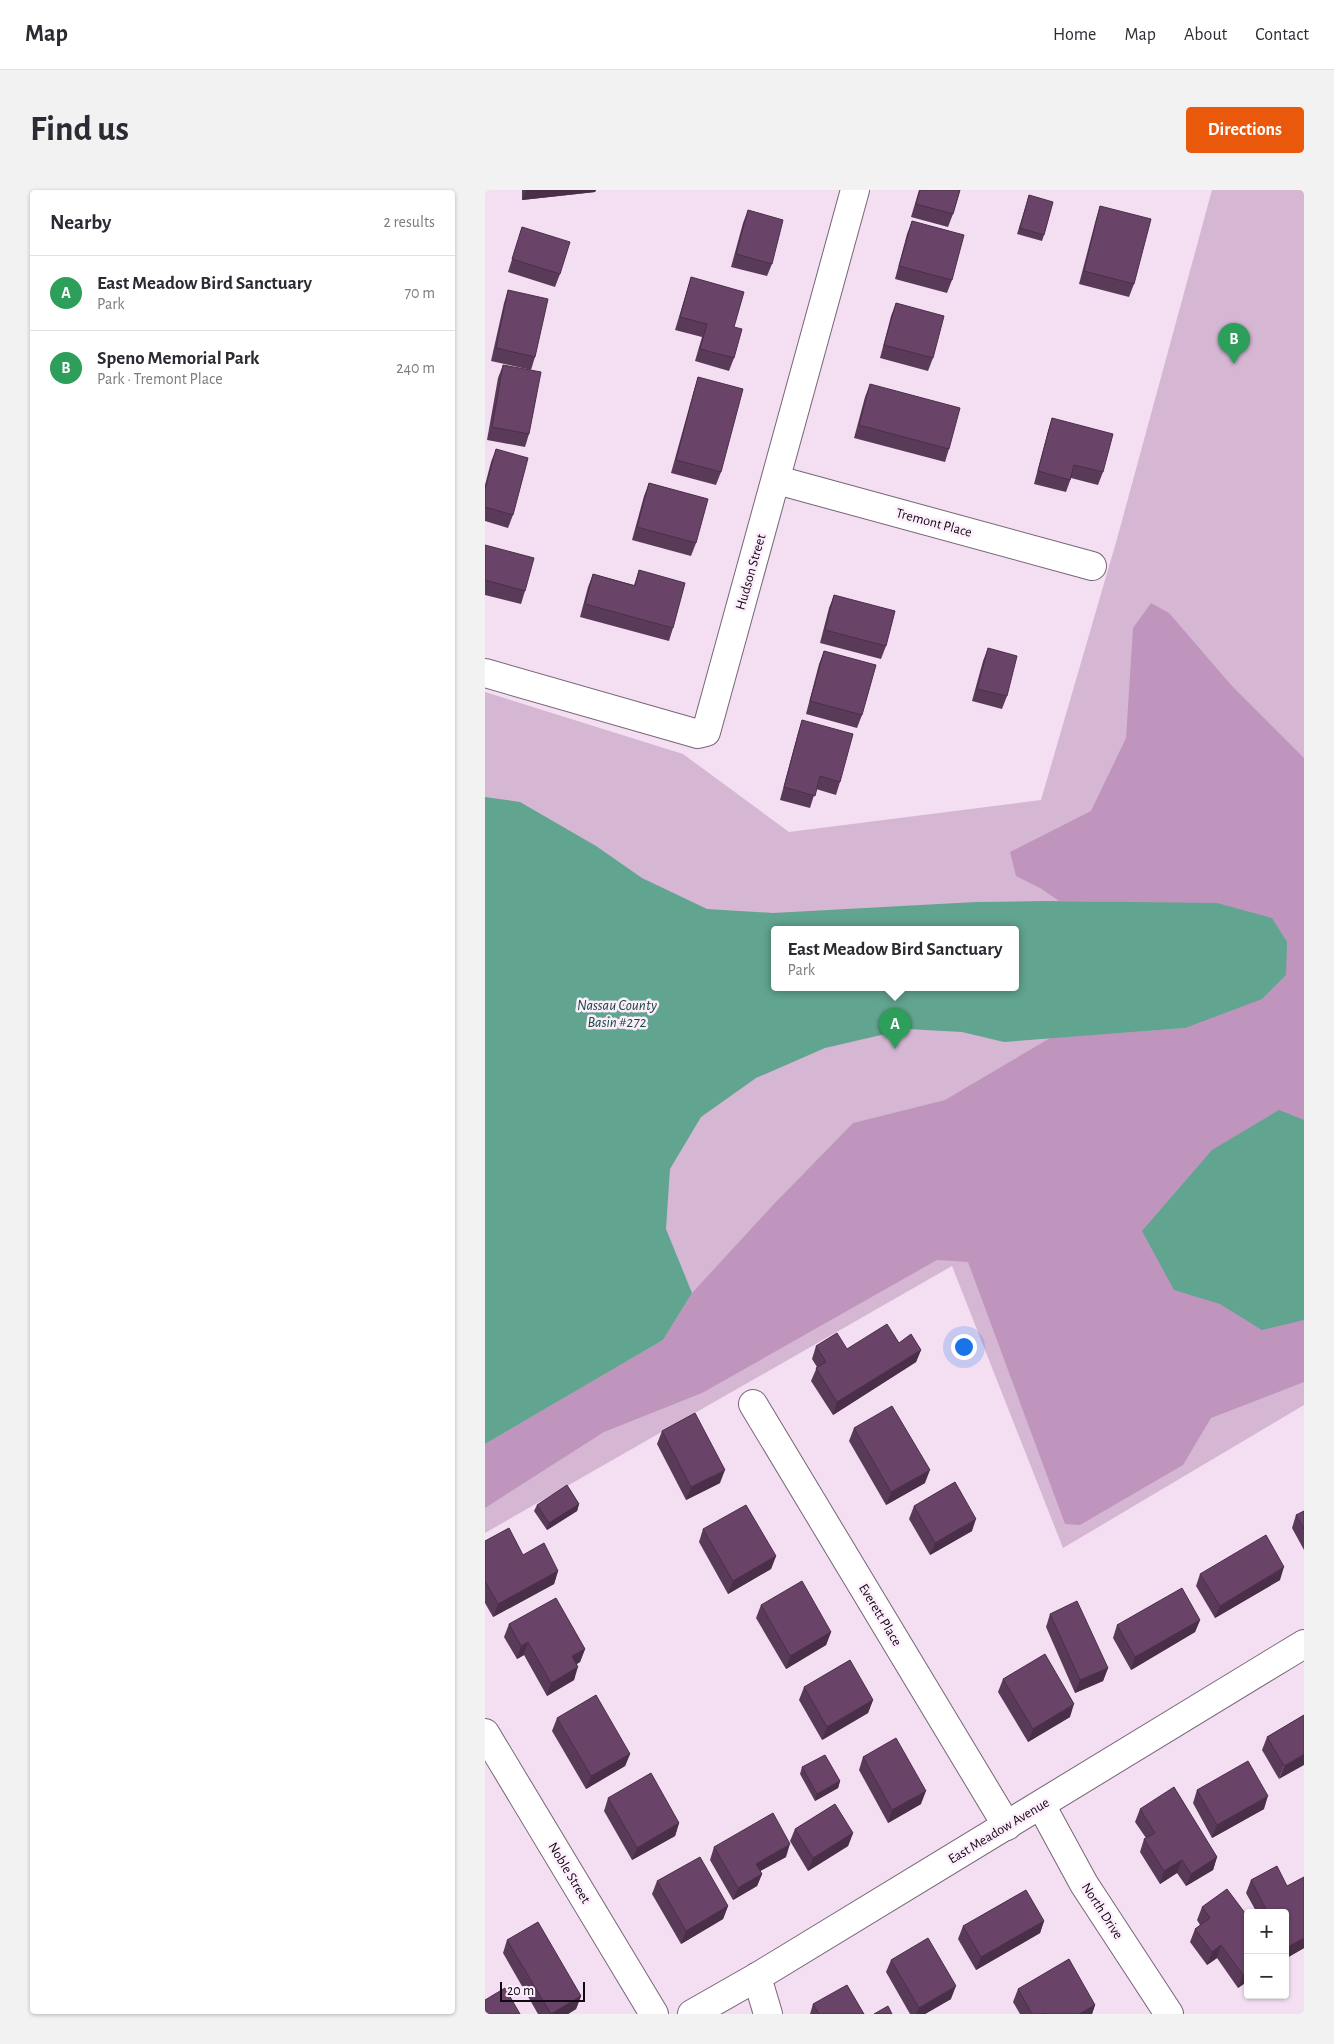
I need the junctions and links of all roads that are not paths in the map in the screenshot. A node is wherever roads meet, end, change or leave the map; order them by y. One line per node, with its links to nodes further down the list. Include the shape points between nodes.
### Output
1 (855, 190): 2 (street, Hudson Street)
2 (777, 480): 3 (street, Tremont Place); 4 (street, Hudson Street, via 706,732 698,734)
3 (1092, 566)
4 (485, 673)
5 (753, 1404): 9 (street, Everett Place)
6 (1304, 1644): 8 (street, East Meadow Avenue)
7 (485, 1732): 11 (street, Noble Street)
8 (1041, 1805): 9 (street, East Meadow Avenue); 14 (street, North Drive, via 1085,1884)
9 (1007, 1826): 10 (street, East Meadow Avenue)
10 (757, 1977): 12 (street, East Meadow Avenue); 13 (street)
11 (654, 2014)
12 (692, 2014)
13 (768, 2014)
14 (1169, 2014)

